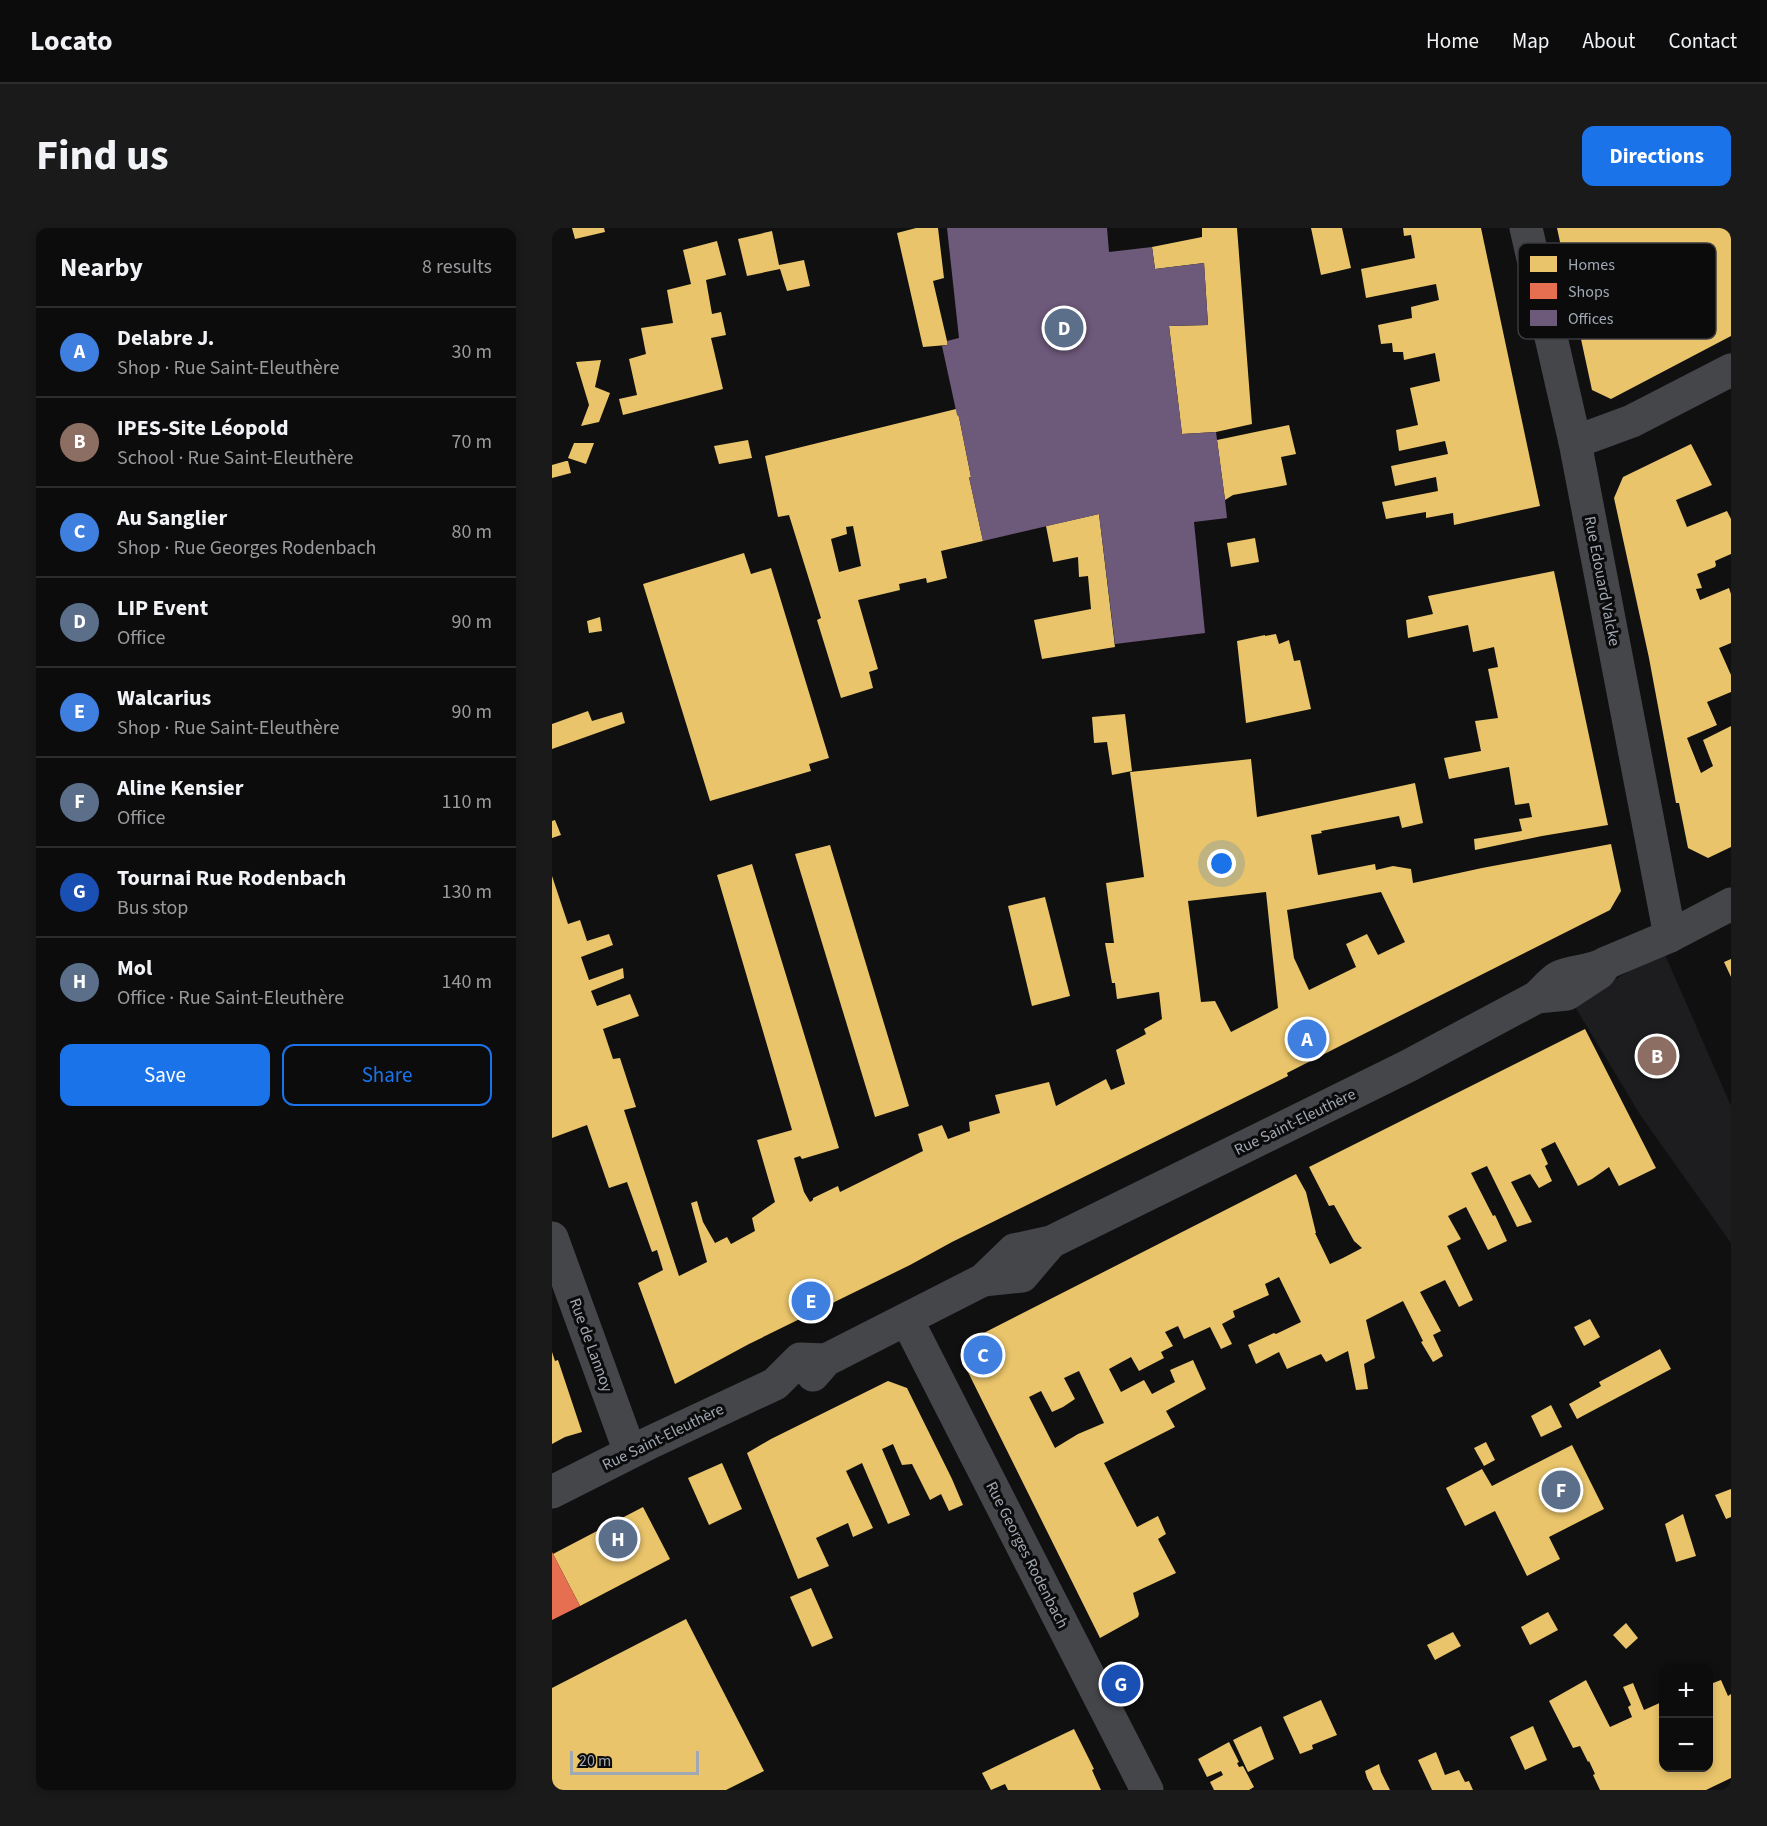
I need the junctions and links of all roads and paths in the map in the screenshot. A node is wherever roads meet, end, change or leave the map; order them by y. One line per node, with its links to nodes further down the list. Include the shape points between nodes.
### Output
1 (1526, 228): 2 (street, Rue Edouard Valcke)
2 (1529, 243)
3 (1551, 339): 5 (street, Rue Edouard Valcke)
4 (1731, 370): 5 (street, via 1632,421)
5 (1575, 442): 7 (street, Rue Edouard Valcke)
6 (1731, 904): 7 (street, Rue Saint-Eleuthère)
7 (1670, 936): 9 (street, Rue Saint-Eleuthère, via 1606,963 1599,973 1567,994 1538,997 1408,1066 1051,1242 1014,1250 983,1280)
8 (552, 1238): 10 (street, Rue de Lannoy)
9 (907, 1320): 10 (street, Rue Saint-Eleuthère, via 826,1360 800,1359 775,1384); 12 (street, Rue Georges Rodenbach)
10 (630, 1452): 11 (street, Rue Saint-Eleuthère)
11 (552, 1492)
12 (1148, 1790)

